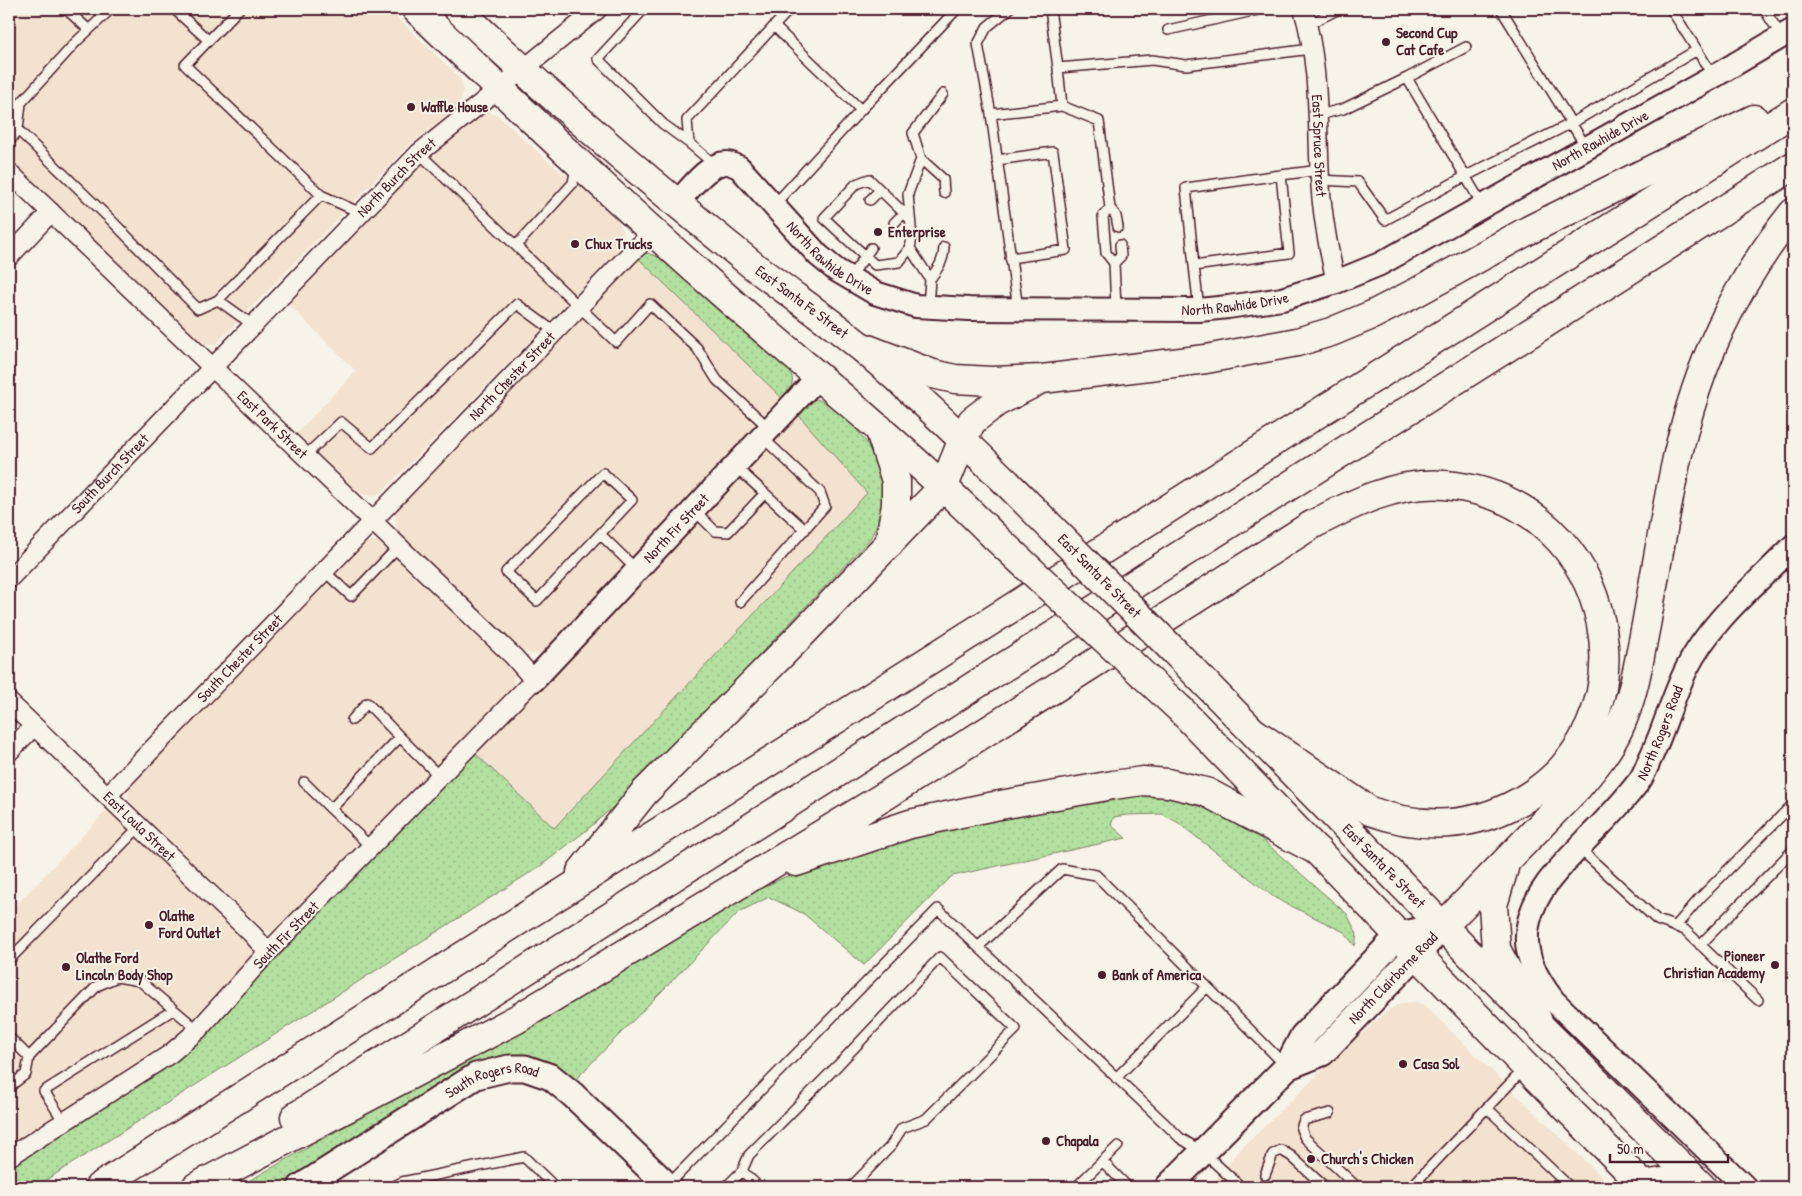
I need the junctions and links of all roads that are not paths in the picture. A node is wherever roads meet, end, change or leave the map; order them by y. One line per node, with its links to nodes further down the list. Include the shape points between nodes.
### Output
1 (66, 9): 20 (lane)
2 (111, 9): 20 (lane)
3 (174, 9): 23 (lane)
4 (239, 9): 23 (lane)
5 (416, 9): 31 (main road)
6 (458, 9): 28 (main road, East Santa Fe Street)
7 (598, 9): 28 (street, North Burch Street)
8 (644, 9): 42 (lane, via 598,59 664,124)
9 (790, 9): 19 (lane)
10 (957, 9): 35 (lane)
11 (1009, 9): 37 (lane, via 987,28 978,44)
12 (1050, 9): 27 (lane)
13 (1262, 9): 21 (lane)
14 (1339, 9): 18 (lane)
15 (1501, 9): 39 (lane)
16 (1671, 9): 26 (lane)
17 (1764, 9): 22 (lane)
18 (1305, 17): 25 (street, East Spruce Street)
19 (774, 26): 35 (lane); 42 (lane, via 687,120)
20 (89, 30): 40 (lane, via 21,103)
21 (1168, 30)
22 (1788, 33): 29 (street, North Rawhide Drive)
23 (208, 40): 56 (lane, via 185,64)
24 (1466, 47): 30 (lane)
25 (1311, 49): 27 (lane, via 1186,65 1152,60); 38 (street, East Spruce Street)
26 (1697, 50): 29 (lane); 39 (lane)
27 (1058, 68): 34 (lane)
28 (522, 70): 31 (street, North Burch Street); 58 (main road, East Santa Fe Street)
29 (1713, 77): 43 (street, North Rawhide Drive)
30 (1408, 78): 38 (lane, via 1343,109); 53 (lane)
31 (499, 89): 44 (street, North Burch Street); 47 (main road)
32 (943, 94): 45 (lane, via 913,133)
33 (1793, 100): 95 (main road, via 1528,230 1417,292 1332,332 1247,352)
34 (1062, 106): 37 (lane); 61 (lane, via 1099,122)
35 (861, 110): 59 (lane)
36 (1793, 112): 133 (main road)
37 (991, 114): 46 (lane)
38 (1318, 115): 52 (street, East Spruce Street)
39 (1572, 123): 43 (lane); 53 (lane)
40 (18, 130): 41 (lane); 84 (lane, via 198,309)
41 (9, 142)
42 (689, 143): 48 (lane)
43 (1587, 148): 60 (street, North Rawhide Drive)
44 (419, 153): 63 (street, North Burch Street); 72 (lane)
45 (922, 159): 55 (lane, via 943,179); 65 (lane, via 908,194)
46 (997, 160): 77 (lane); 77 (lane, via 1053,152 1066,250)
47 (576, 161): 58 (main road, via 606,172 654,204); 70 (main road); 72 (lane, via 573,183)
48 (715, 166): 58 (street); 59 (street, North Rawhide Drive, via 727,163 739,167)
49 (1793, 166): 164 (main road)
50 (9, 172): 62 (street, East Park Street)
51 (1281, 175): 52 (lane); 79 (lane, via 1289,253); 79 (lane, via 1186,188)
52 (1320, 175): 53 (lane, via 1358,182 1385,220); 83 (street, East Spruce Street, via 1324,226)
53 (1466, 176): 60 (lane)
54 (880, 190): 57 (lane); 65 (lane); 69 (lane, via 869,179 856,184 824,218)
55 (944, 193)
56 (321, 195): 63 (lane); 84 (lane)
57 (870, 200)
58 (677, 203): 80 (main road, East Santa Fe Street)
59 (774, 205): 82 (street, North Rawhide Drive, via 818,255)
60 (1483, 206): 83 (street, North Rawhide Drive, via 1380,264)
61 (1110, 208): 68 (lane); 78 (lane, via 1103,216 1106,253)
62 (51, 212): 76 (street); 93 (street, East Park Street)
63 (360, 213): 90 (street, North Burch Street)
64 (1793, 213): 131 (main road, via 1734,299 1697,386 1677,459 1635,680 1619,728 1598,763 1578,787)
65 (907, 216): 66 (lane); 74 (lane, via 912,238)
66 (894, 224)
67 (847, 225): 69 (lane)
68 (1118, 227)
69 (839, 232): 75 (lane)
70 (653, 233): 80 (main road, via 684,235 698,240 722,260); 85 (street, North Chester Street); 94 (main road)
71 (1120, 245): 78 (lane, via 1121,256)
72 (516, 246): 85 (lane)
73 (944, 247): 81 (lane, via 941,264)
74 (910, 248): 75 (lane, via 899,262 887,264 875,264); 81 (lane)
75 (868, 252): 82 (lane)
76 (9, 257)
77 (1010, 258): 88 (lane)
78 (1114, 262): 87 (lane)
79 (1194, 266): 89 (lane)
80 (756, 268): 92 (main road, East Santa Fe Street)
81 (930, 278): 86 (lane)
82 (849, 279): 86 (street, North Rawhide Drive, via 896,301)
83 (1336, 282): 89 (street, North Rawhide Drive, via 1282,299)
84 (218, 300): 90 (lane)
85 (578, 307): 91 (street, North Chester Street); 97 (lane, via 616,342 650,304 697,348 717,380)
86 (928, 308): 88 (street, North Rawhide Drive)
87 (1116, 308): 88 (street, North Rawhide Drive); 89 (street, North Rawhide Drive)
88 (1018, 309)
89 (1199, 310)
90 (253, 325): 93 (street, North Burch Street)
91 (555, 332): 99 (lane, via 517,304 372,448 341,422); 104 (street, North Chester Street)
92 (860, 346): 95 (main road, via 955,379); 98 (main road, East Santa Fe Street)
93 (212, 367): 99 (street, East Park Street); 112 (street, South Burch Street)
94 (818, 378): 96 (main road); 97 (street, North Fir Street)
95 (1042, 379): 98 (main road, via 983,411 972,421)
96 (879, 428): 101 (main road); 107 (main road, via 896,481 896,505)
97 (766, 433): 100 (street, North Fir Street); 105 (lane, via 820,492 825,506)
98 (963, 439): 101 (main road); 118 (main road, East Santa Fe Street, bridge)
99 (304, 456): 104 (street, East Park Street)
100 (735, 466): 102 (lane); 103 (street, North Fir Street)
101 (944, 486): 107 (main road); 129 (main road, bridge, via 1181,710)
102 (765, 494): 103 (lane, via 728,532 715,531); 105 (lane)
103 (694, 510): 110 (street, North Fir Street)
104 (372, 521): 108 (street, East Park Street); 111 (street, South Chester Street)
105 (805, 530): 113 (lane)
106 (600, 534): 106 (lane, via 537,601 506,572 602,473 632,500); 110 (lane)
107 (889, 544): 133 (main road, via 644,793)
108 (398, 546): 111 (lane, via 351,596); 114 (street, East Park Street)
109 (1793, 546): 128 (street, North Rogers Road, via 1726,614 1697,650 1641,778 1616,810)
110 (637, 570): 114 (street, North Fir Street)
111 (324, 571): 123 (street, South Chester Street)
112 (9, 579)
113 (740, 602)
114 (534, 680): 121 (street, South Fir Street)
115 (9, 702): 117 (street, East Loula Street)
116 (352, 720): 119 (lane, via 367,703)
117 (34, 726): 120 (street); 123 (street, East Loula Street)
118 (1255, 733): 132 (main road, via 1370,811 1389,818 1437,824 1481,818 1500,811 1540,789 1558,773 1578,747 1595,712 1605,666 1604,645 1602,622 1588,580 1547,527 1511,502 1491,494 1444,484 1390,491 1366,499 1310,526); 134 (main road, East Santa Fe Street)
119 (400, 737): 121 (lane); 125 (lane)
120 (9, 752)
121 (440, 777): 127 (street, South Fir Street)
122 (304, 782): 125 (lane)
123 (108, 795): 126 (street, East Loula Street)
124 (1793, 804): 135 (lane)
125 (332, 808): 127 (lane)
126 (140, 826): 139 (street, East Loula Street); 140 (lane)
127 (371, 847): 139 (street, South Fir Street)
128 (1579, 848): 135 (lane, via 1657,920); 182 (street, North Rogers Road, via 1547,881 1528,921 1528,953 1542,985 1554,1001)
129 (1318, 850): 132 (main road, via 1201,790 1143,781 910,824); 136 (main road)
130 (1793, 850): 137 (lane)
131 (1505, 864): 134 (main road); 144 (main road, via 1493,905 1496,949 1530,1003)
132 (761, 871): 165 (main road, via 517,1019)
133 (568, 889): 163 (main road)
134 (1443, 926): 136 (main road, North Clairborne Road); 144 (main road, East Santa Fe Street)
135 (1675, 926): 137 (lane)
136 (1408, 945): 148 (main road, North Clairborne Road, via 1322,1053); 149 (main road)
137 (1700, 945): 142 (lane)
138 (978, 947): 141 (lane, via 1062,869 1096,875); 150 (lane); 169 (lane, via 938,909)
139 (268, 952): 145 (street, South Fir Street)
140 (9, 960)
141 (1207, 987): 148 (lane); 150 (lane)
142 (1758, 1000)
143 (173, 1010): 145 (lane); 147 (lane, via 140,982 117,977 97,986); 154 (lane, via 44,1091)
144 (1540, 1026): 181 (main road, East Santa Fe Street)
145 (198, 1030): 154 (street, South Fir Street, via 170,1054)
146 (9, 1037): 147 (lane)
147 (29, 1057): 151 (lane, via 26,1074)
148 (1287, 1067): 156 (main road, North Clairborne Road)
149 (1526, 1067): 152 (lane); 162 (main road)
150 (1116, 1078): 156 (lane, via 1180,1138)
151 (9, 1086)
152 (1487, 1108): 178 (lane); 179 (lane)
153 (1330, 1113): 177 (lane, via 1304,1120 1301,1129 1306,1138)
154 (64, 1122): 157 (street, South Fir Street)
155 (1118, 1146): 158 (lane)
156 (1204, 1152): 161 (main road, North Clairborne Road); 175 (lane)
157 (9, 1156)
158 (1102, 1161): 173 (lane); 174 (lane)
159 (742, 1171): 170 (lane); 171 (lane); 172 (lane, via 748,1155 940,957 1016,1029 926,1120 902,1128 890,1147)
160 (1265, 1175): 176 (lane, via 1273,1154 1281,1150)
161 (1170, 1185)
162 (1643, 1186): 180 (main road, via 1662,1182)
163 (99, 1187)
164 (184, 1187)
165 (196, 1187)
166 (301, 1187): 169 (main road, South Rogers Road, via 476,1076 509,1068 525,1068 551,1077 574,1095)
167 (392, 1187): 168 (lane, via 402,1182 524,1158)
168 (555, 1187)
169 (668, 1187)
170 (726, 1187)
171 (759, 1187)
172 (852, 1187)
173 (1076, 1187)
174 (1128, 1187)
175 (1241, 1187)
176 (1324, 1187)
177 (1357, 1187)
178 (1411, 1187)
179 (1570, 1187)
180 (1674, 1187)
181 (1702, 1187)
182 (1745, 1187)

